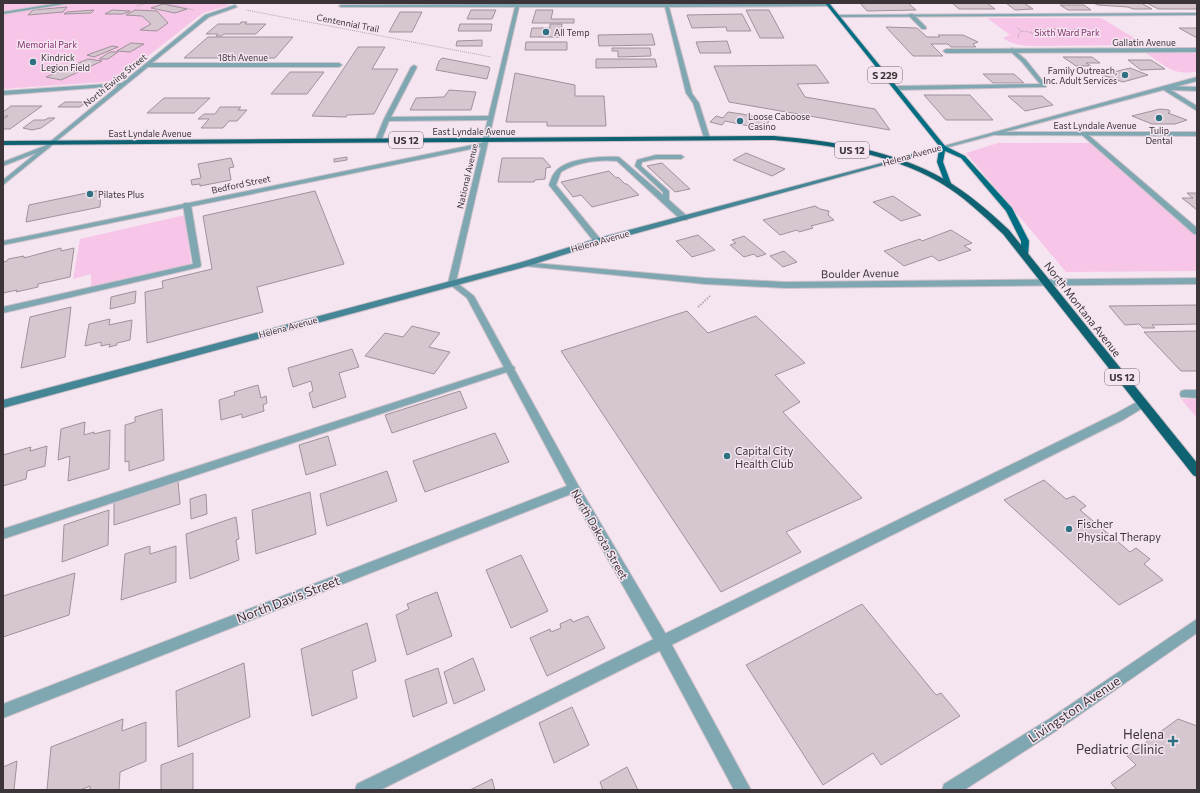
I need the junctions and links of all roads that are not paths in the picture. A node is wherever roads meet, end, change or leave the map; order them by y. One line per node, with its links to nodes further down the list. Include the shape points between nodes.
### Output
1 (68, 3): 7 (street)
2 (518, 4): 3 (street); 6 (street); 25 (street, National Avenue)
3 (667, 4): 4 (street); 30 (street, via 689,93 696,103)
4 (828, 4): 9 (main road, S 229)
5 (233, 6): 15 (street, North Ewing Street, via 207,16)
6 (341, 6)
7 (3, 13)
8 (1197, 14): 10 (street)
9 (838, 16): 10 (street); 20 (main road, S 229)
10 (911, 16): 11 (street)
11 (924, 28)
12 (946, 50): 13 (street, Gallatin Avenue)
13 (1012, 50): 14 (street, Gallatin Avenue); 20 (street, via 1044,86)
14 (1197, 50)
15 (148, 65): 16 (street, 18th Avenue); 19 (street, North Ewing Street)
16 (339, 65)
17 (414, 67): 26 (street)
18 (1197, 79): 21 (street, Helena Avenue)
19 (125, 84): 23 (street); 34 (street, North Ewing Street)
20 (896, 88): 35 (main road, S 229)
21 (1164, 88): 22 (street); 24 (street); 27 (street, Helena Avenue)
22 (1197, 89)
23 (3, 93)
24 (1197, 109)
25 (490, 118): 26 (street); 32 (street, National Avenue)
26 (387, 119): 31 (street)
27 (994, 134): 28 (street, East Lyndale Avenue); 35 (street, Helena Avenue)
28 (1084, 134): 29 (street, East Lyndale Avenue); 44 (street)
29 (1197, 134)
30 (707, 138): 32 (highway, East Lyndale Avenue / US 12); 37 (highway, East Lyndale Avenue / US 12, via 797,140)
31 (378, 140): 32 (highway, East Lyndale Avenue / US 12); 34 (highway, East Lyndale Avenue / US 12)
32 (484, 142): 42 (street, Bedford Street); 51 (street, National Avenue)
33 (3, 143): 34 (highway, East Lyndale Avenue / US 12)
34 (50, 144): 38 (street, North Ewing Street); 39 (street)
35 (943, 147): 37 (main road, Helena Avenue); 40 (main road, via 940,162); 47 (main road, S 229, via 963,157 1009,210 1025,241)
36 (681, 158): 41 (street, via 656,157 639,161 638,166 667,192)
37 (895, 161): 40 (highway, North Montana Avenue / US 12, via 918,169); 43 (main road, Helena Avenue)
38 (3, 164)
39 (3, 183)
40 (949, 186): 47 (highway, North Montana Avenue / US 12, via 993,219)
41 (665, 201): 43 (street); 45 (street, via 619,159 609,158 574,164 559,172 552,185)
42 (187, 205): 46 (street, Bedford Street); 52 (street, via 197,265)
43 (684, 218): 45 (main road, Helena Avenue)
44 (1197, 232)
45 (598, 241): 48 (main road, Helena Avenue)
46 (3, 243)
47 (1024, 254): 50 (highway, North Montana Avenue / US 12)
48 (525, 264): 50 (street, Boulder Avenue, via 705,281 784,285); 51 (main road, Helena Avenue)
49 (1197, 280): 50 (street, Boulder Avenue)
50 (1046, 282): 56 (highway, North Montana Avenue / US 12)
51 (452, 283): 53 (street, North Dakota Street, via 470,296); 57 (main road, Helena Avenue)
52 (3, 310)
53 (510, 368): 59 (street, North Dakota Street); 60 (street)
54 (1185, 394): 55 (street)
55 (1197, 394)
56 (1142, 403): 58 (highway, North Montana Avenue / US 12); 62 (street, via 1113,420)
57 (3, 404)
58 (1197, 472)
59 (574, 488): 62 (street, North Dakota Street); 63 (street, North Davis Street)
60 (3, 534)
61 (1197, 626): 66 (street, Livingston Avenue, via 1054,724)
62 (662, 641): 64 (street); 65 (street, North Dakota Street)
63 (3, 711)
64 (363, 790)
65 (743, 790)
66 (950, 790)

